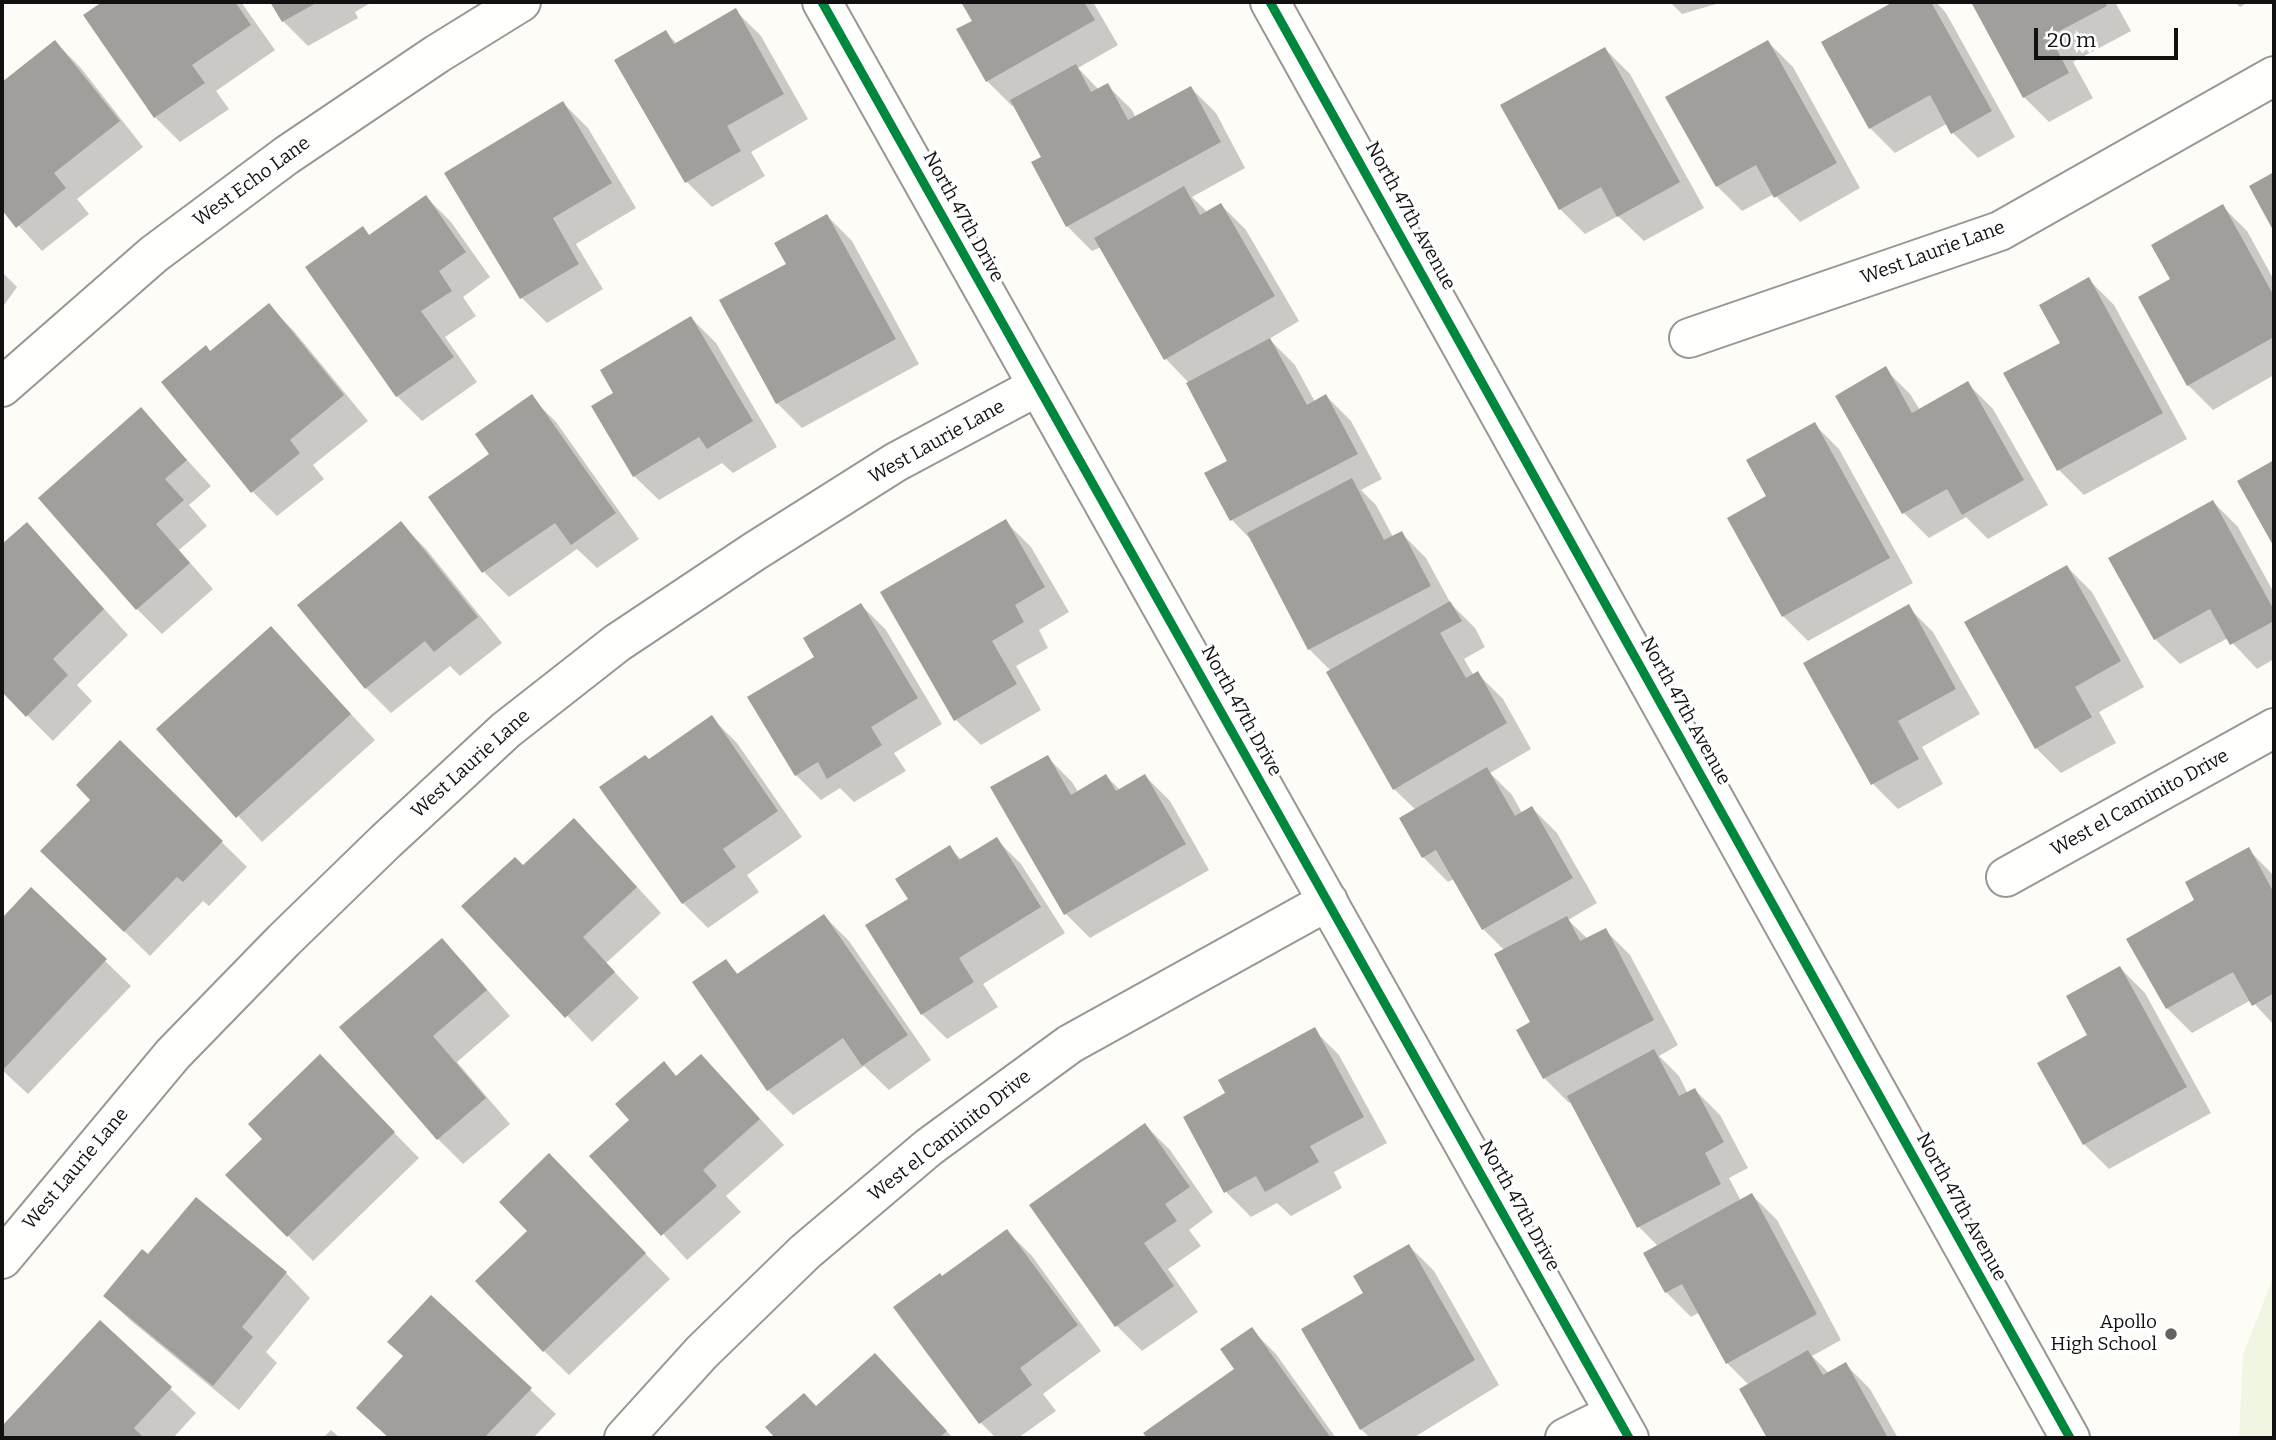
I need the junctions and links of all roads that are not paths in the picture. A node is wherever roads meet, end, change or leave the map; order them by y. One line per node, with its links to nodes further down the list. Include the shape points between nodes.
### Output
1 (521, 2): 7 (street, West Echo Lane, via 287,155 154,254)
2 (822, 2): 6 (street, North 47th Drive)
3 (1270, 2): 15 (street, North 47th Avenue)
4 (2274, 76): 5 (street, West Laurie Lane, via 2000,232)
5 (1689, 338)
6 (1038, 386): 10 (street, North 47th Drive); 11 (street, West Laurie Lane, via 896,462 755,551 617,643 506,730 312,913 173,1054)
7 (2, 387)
8 (2274, 728): 9 (street, West el Caminito Drive)
9 (2006, 877)
10 (1328, 901): 12 (street, North 47th Drive); 13 (street, West el Caminito Drive, via 1070,1044 929,1147 805,1252 702,1352)
11 (2, 1259)
12 (1622, 1425): 14 (street)
13 (624, 1438)
14 (1565, 1438)
15 (2070, 1438)

